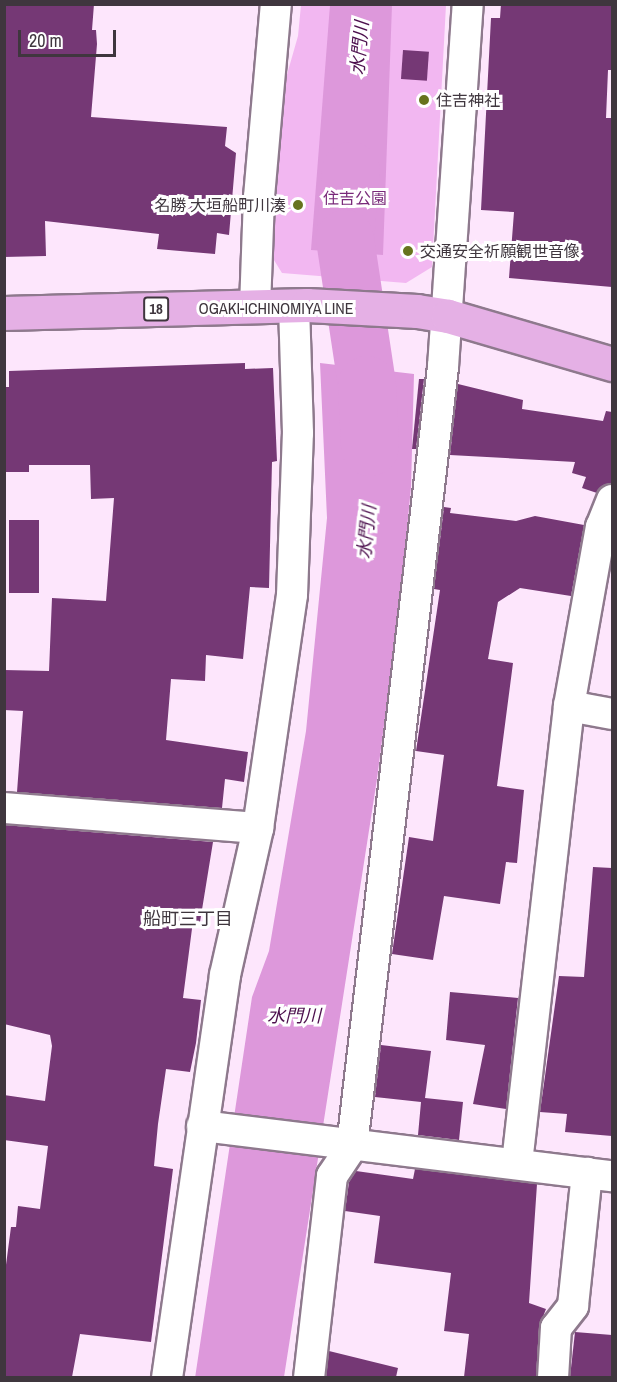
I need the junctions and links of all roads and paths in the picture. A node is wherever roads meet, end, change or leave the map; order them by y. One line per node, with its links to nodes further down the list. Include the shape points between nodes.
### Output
1 (276, 4): 4 (street, via 259,197)
2 (468, 4): 6 (street)
3 (301, 305): 4 (main road, OGAKI-ICHINOMIYA LINE / 18); 6 (main road, OGAKI-ICHINOMIYA LINE / 18); 12 (street, via 292,595)
4 (255, 307): 5 (main road, OGAKI-ICHINOMIYA LINE / 18)
5 (4, 313)
6 (433, 313): 7 (main road, OGAKI-ICHINOMIYA LINE / 18); 14 (street)
7 (612, 364)
8 (612, 500): 9 (street, via 601,527)
9 (569, 706): 10 (street); 15 (street)
10 (612, 714)
11 (4, 808): 12 (street)
12 (258, 828): 13 (street, via 225,975)
13 (214, 1127): 14 (street); 17 (street)
14 (342, 1145): 15 (street); 18 (street, via 332,1176)
15 (517, 1163): 16 (street)
16 (600, 1174): 19 (street, via 573,1306 556,1328)
17 (167, 1377)
18 (309, 1377)
19 (553, 1377)

